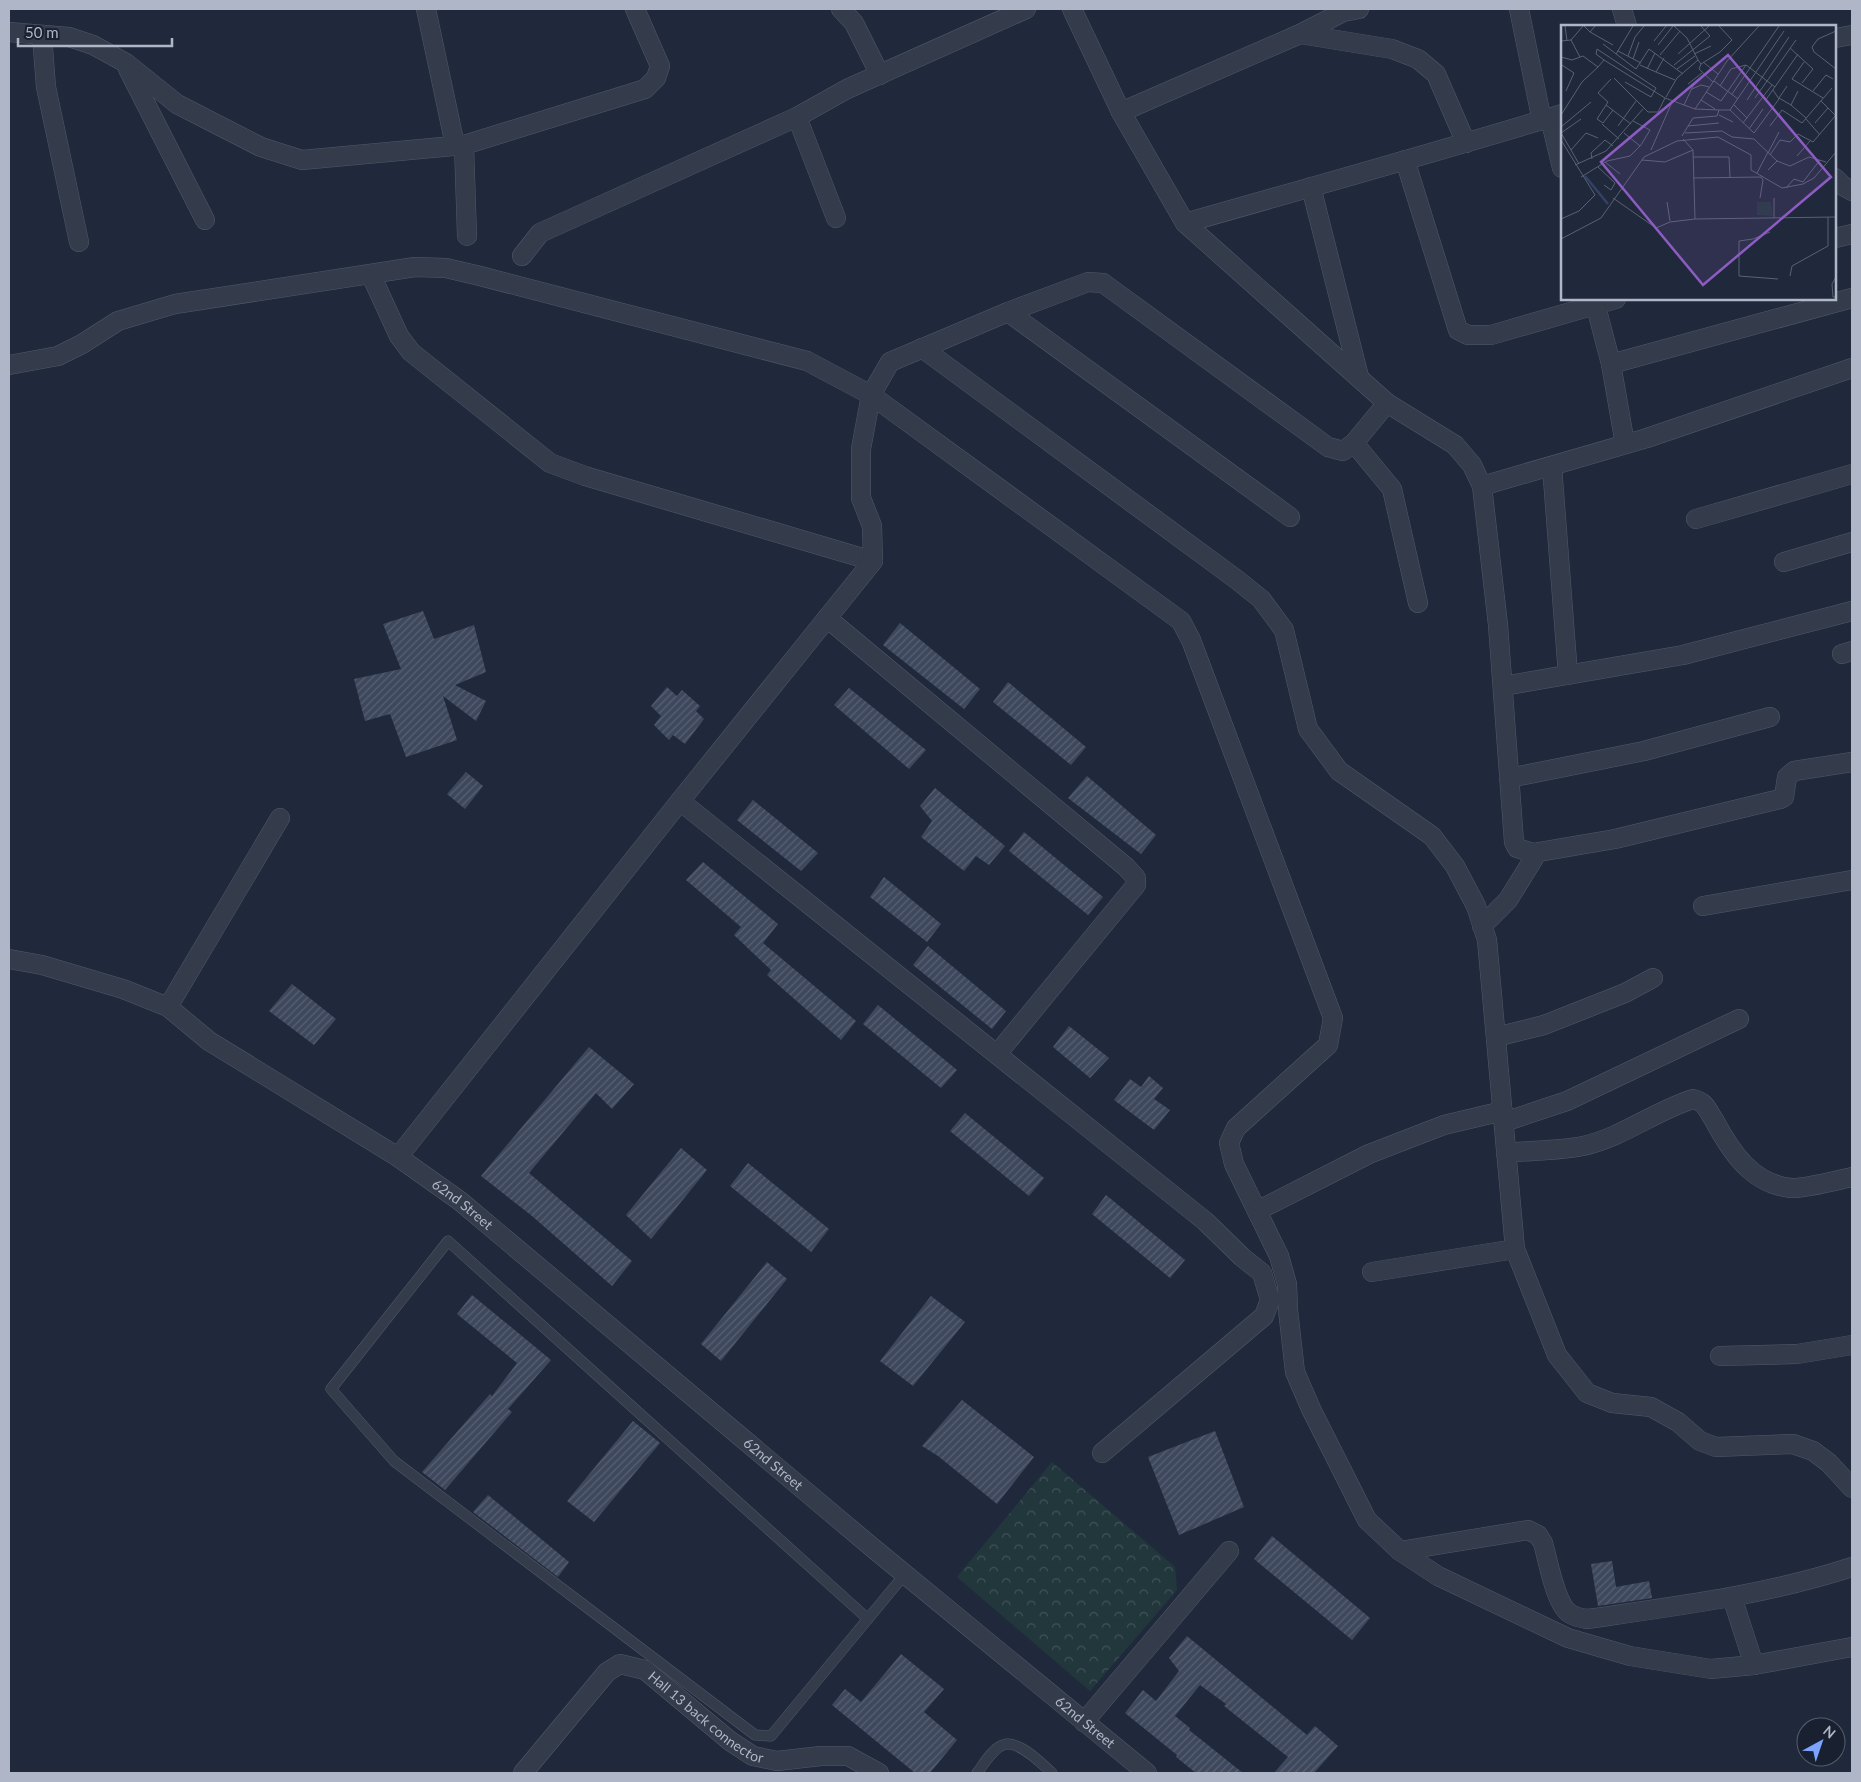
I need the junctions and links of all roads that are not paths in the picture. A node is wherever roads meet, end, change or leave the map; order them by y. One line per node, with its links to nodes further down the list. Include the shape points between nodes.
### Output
1 (426, 9): 21 (street)
2 (635, 9): 21 (street, via 660,66 656,78 645,89)
3 (841, 9): 16 (street, via 854,23)
4 (1026, 9): 16 (street)
5 (1072, 9): 17 (street)
6 (1359, 9): 11 (street, via 1343,12)
7 (1519, 9): 19 (street)
8 (1622, 9): 9 (street)
9 (1627, 25)
10 (9, 32): 12 (street)
11 (1300, 34): 17 (street); 20 (street, via 1392,49 1418,59 1436,74)
12 (42, 35): 15 (street, via 69,37 93,45); 33 (street, via 46,87)
13 (1852, 36): 14 (street)
14 (1836, 38)
15 (126, 63): 21 (street, via 177,104 261,147 302,160); 28 (street)
16 (880, 74): 18 (street)
17 (1121, 112): 29 (street)
18 (797, 117): 27 (street); 34 (street, via 540,233)
19 (1551, 117): 20 (street); 23 (street)
20 (1466, 143): 22 (street)
21 (459, 145): 31 (street)
22 (1405, 160): 25 (street); 38 (street, via 1458,330 1468,335 1490,335)
23 (1561, 163)
24 (1836, 179): 26 (street)
25 (1311, 187): 29 (street); 44 (street)
26 (1852, 191)
27 (836, 218)
28 (205, 220)
29 (1185, 223): 44 (street)
30 (1852, 234): 32 (street)
31 (467, 236)
32 (1836, 238)
33 (79, 242)
34 (522, 256)
35 (371, 275): 42 (street, via 175,304 118,321 58,356); 45 (street, via 415,267 446,268 480,276 806,361); 55 (street, via 399,336 411,352 550,463)
36 (1852, 298): 41 (street)
37 (1609, 300): 38 (street)
38 (1594, 302): 41 (street)
39 (1008, 312): 40 (street); 47 (street, via 1088,282 1103,282 1328,447 1344,451); 52 (street)
40 (922, 348): 45 (street, via 890,361); 70 (street, via 1262,599 1284,630 1308,730 1339,772 1432,836 1455,866 1476,906)
41 (1611, 364): 48 (street)
42 (9, 365)
43 (1852, 368): 48 (street)
44 (1359, 377): 46 (street)
45 (871, 395): 55 (street, via 861,449 861,498 872,526); 81 (street, via 1181,621 1186,629 1333,1018 1328,1045 1236,1128 1229,1143 1234,1164)
46 (1387, 403): 47 (street); 51 (street, via 1455,445 1472,465)
47 (1354, 443): 57 (street, via 1392,489)
48 (1625, 444): 49 (street)
49 (1552, 466): 51 (street); 60 (street)
50 (1852, 474): 53 (street)
51 (1482, 486): 61 (street)
52 (1290, 517)
53 (1696, 519)
54 (1852, 542): 56 (street)
55 (874, 561): 59 (street)
56 (1784, 562)
57 (1418, 603)
58 (1852, 611): 60 (street, via 1684,655)
59 (828, 618): 65 (street); 76 (street, via 1136,878 1136,885)
60 (1568, 676): 61 (street)
61 (1503, 686): 64 (street)
62 (1770, 717): 64 (street, via 1644,751)
63 (1852, 762): 67 (street, via 1794,771 1787,777 1786,792 1780,799 1614,839)
64 (1509, 778): 67 (street, via 1514,842 1517,848)
65 (680, 801): 76 (street); 79 (street)
66 (280, 818): 73 (street)
67 (1533, 852): 70 (street, via 1534,858 1508,900)
68 (1852, 880): 69 (street)
69 (1703, 906)
70 (1482, 926): 75 (street, via 1487,940)
71 (9, 959): 73 (street, 62nd Street, via 42,965 123,989)
72 (1652, 978): 75 (street, via 1625,993 1544,1025)
73 (168, 1008): 79 (street, 62nd Street, via 209,1041)
74 (1739, 1019): 77 (street, via 1567,1101)
75 (1496, 1036): 77 (street)
76 (997, 1054): 86 (street, via 1205,1221 1262,1273 1270,1300 1264,1316)
77 (1503, 1116): 78 (street); 81 (street, via 1444,1125 1369,1154)
78 (1506, 1153): 80 (street, via 1584,1146 1693,1099 1705,1105 1728,1146 1746,1168 1767,1182 1792,1188); 82 (street)
79 (398, 1157): 91 (street, 62nd Street, via 460,1201)
80 (1852, 1177)
81 (1257, 1211): 89 (street, via 1279,1256 1287,1284 1295,1372 1367,1520)
82 (1516, 1249): 83 (street); 87 (street, via 1557,1355 1587,1393 1612,1403 1651,1406 1678,1422 1700,1441 1716,1448 1793,1444 1813,1451)
83 (1372, 1272)
84 (1852, 1345): 85 (street, via 1798,1354)
85 (1720, 1356)
86 (1102, 1453)
87 (1852, 1488)
88 (1230, 1551): 96 (street)
89 (1400, 1551): 92 (street, via 1528,1530 1543,1542 1560,1603 1579,1618); 95 (street, via 1438,1576 1568,1638 1630,1656 1711,1669)
90 (1852, 1567): 92 (street, via 1810,1581)
91 (905, 1574): 93 (lane); 96 (street, 62nd Street)
92 (1732, 1597): 95 (street)
93 (868, 1619): 93 (lane, via 771,1736 756,1735 394,1461 331,1389 448,1241)
94 (1852, 1647): 95 (street)
95 (1754, 1665)
96 (1084, 1722): 101 (street, 62nd Street)
97 (524, 1773): 98 (street, Hall 13 back connector, via 607,1672 620,1664 645,1670 730,1741 753,1756 777,1761 848,1756)
98 (879, 1773)
99 (977, 1773): 100 (lane, via 994,1751 1009,1744 1024,1750)
100 (1052, 1773)
101 (1147, 1773)

